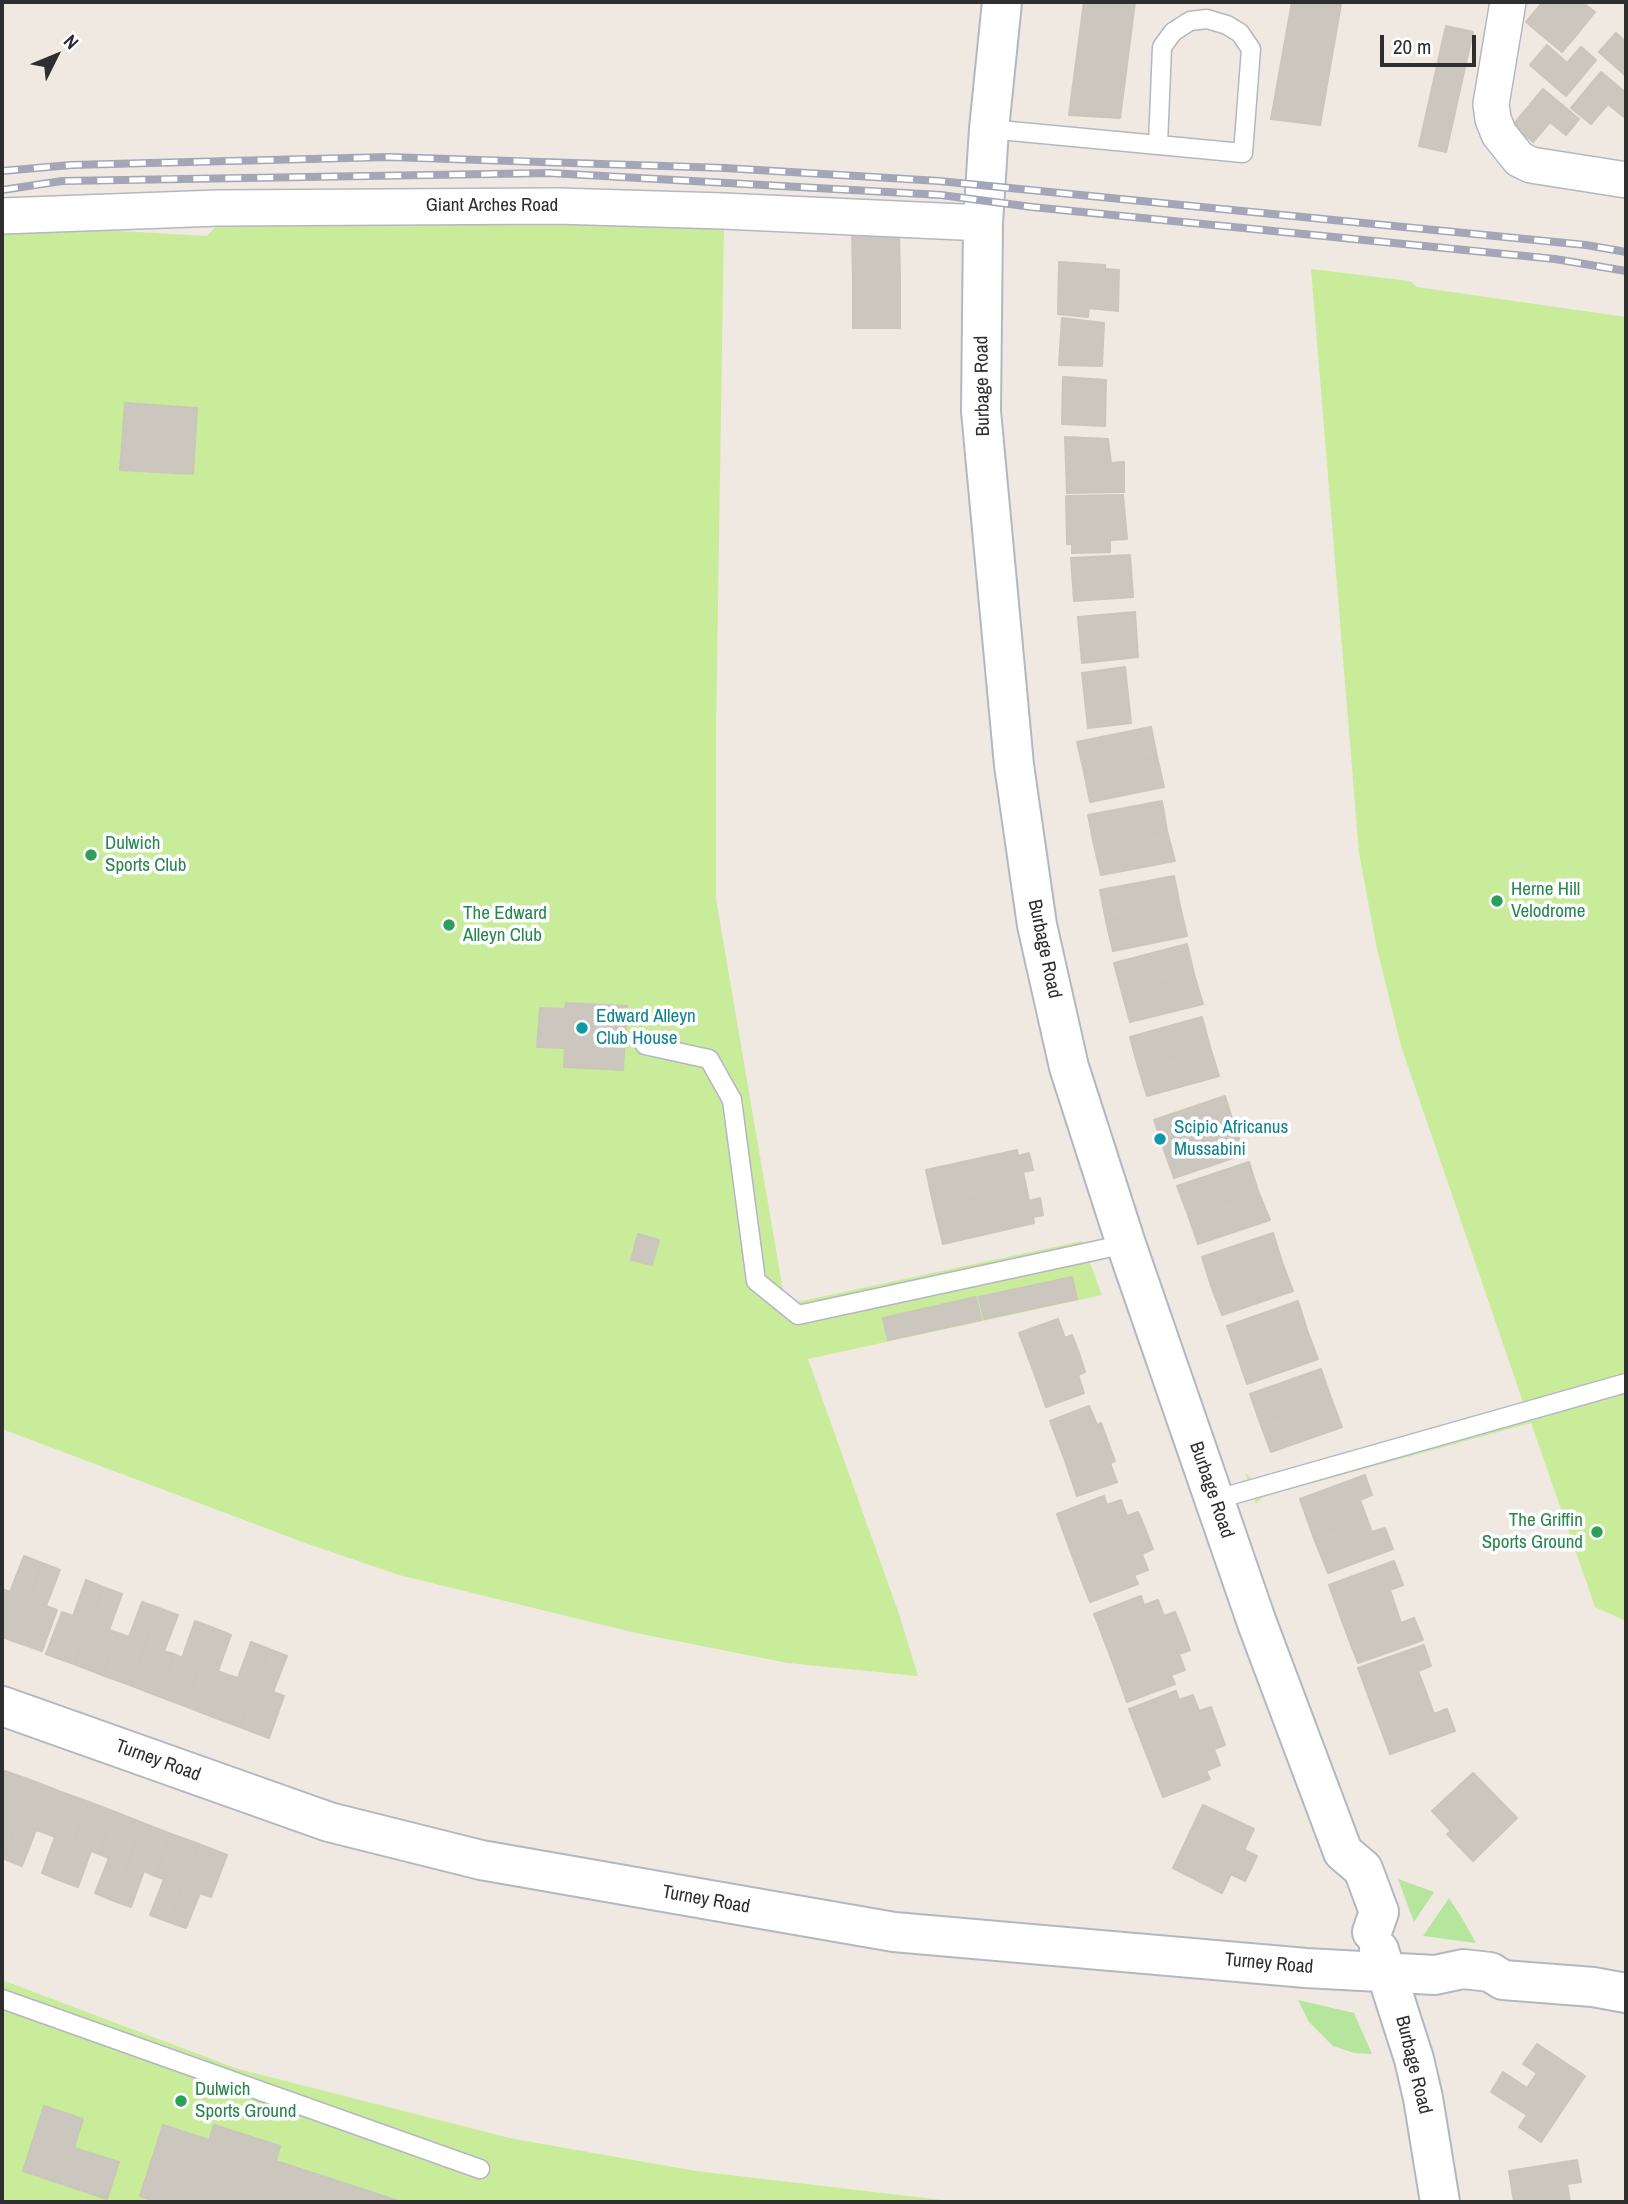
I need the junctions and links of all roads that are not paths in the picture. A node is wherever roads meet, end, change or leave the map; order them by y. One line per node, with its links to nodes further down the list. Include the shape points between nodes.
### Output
1 (1002, 2): 3 (street, Burbage Road)
2 (1508, 2): 5 (street, via 1491,104 1499,134 1519,159 1531,165)
3 (989, 129): 4 (lane); 7 (street, Burbage Road)
4 (1158, 144): 4 (lane, via 1243,153 1251,49 1240,33 1207,19 1191,21 1173,32 1163,47)
5 (1626, 180)
6 (2, 216): 7 (street, Giant Arches Road, via 219,208 543,206)
7 (983, 223): 9 (street, Burbage Road, via 981,411 1014,765 1037,925 1069,1067)
8 (645, 1045): 9 (lane, via 709,1059 732,1100 756,1281 798,1315)
9 (1126, 1244): 11 (street, Burbage Road)
10 (1626, 1383): 11 (lane)
11 (1214, 1500): 13 (street, Burbage Road, via 1343,1852 1363,1869 1379,1912 1372,1932)
12 (2, 1706): 13 (street, Turney Road, via 329,1822 481,1860 894,1933)
13 (1387, 1972): 14 (street, Turney Road, via 1435,1975 1463,1993 1494,1993 1503,1980); 17 (street, Burbage Road, via 1423,2098)
14 (1626, 1993)
15 (2, 1999): 16 (lane)
16 (480, 2169)
17 (1440, 2202)

